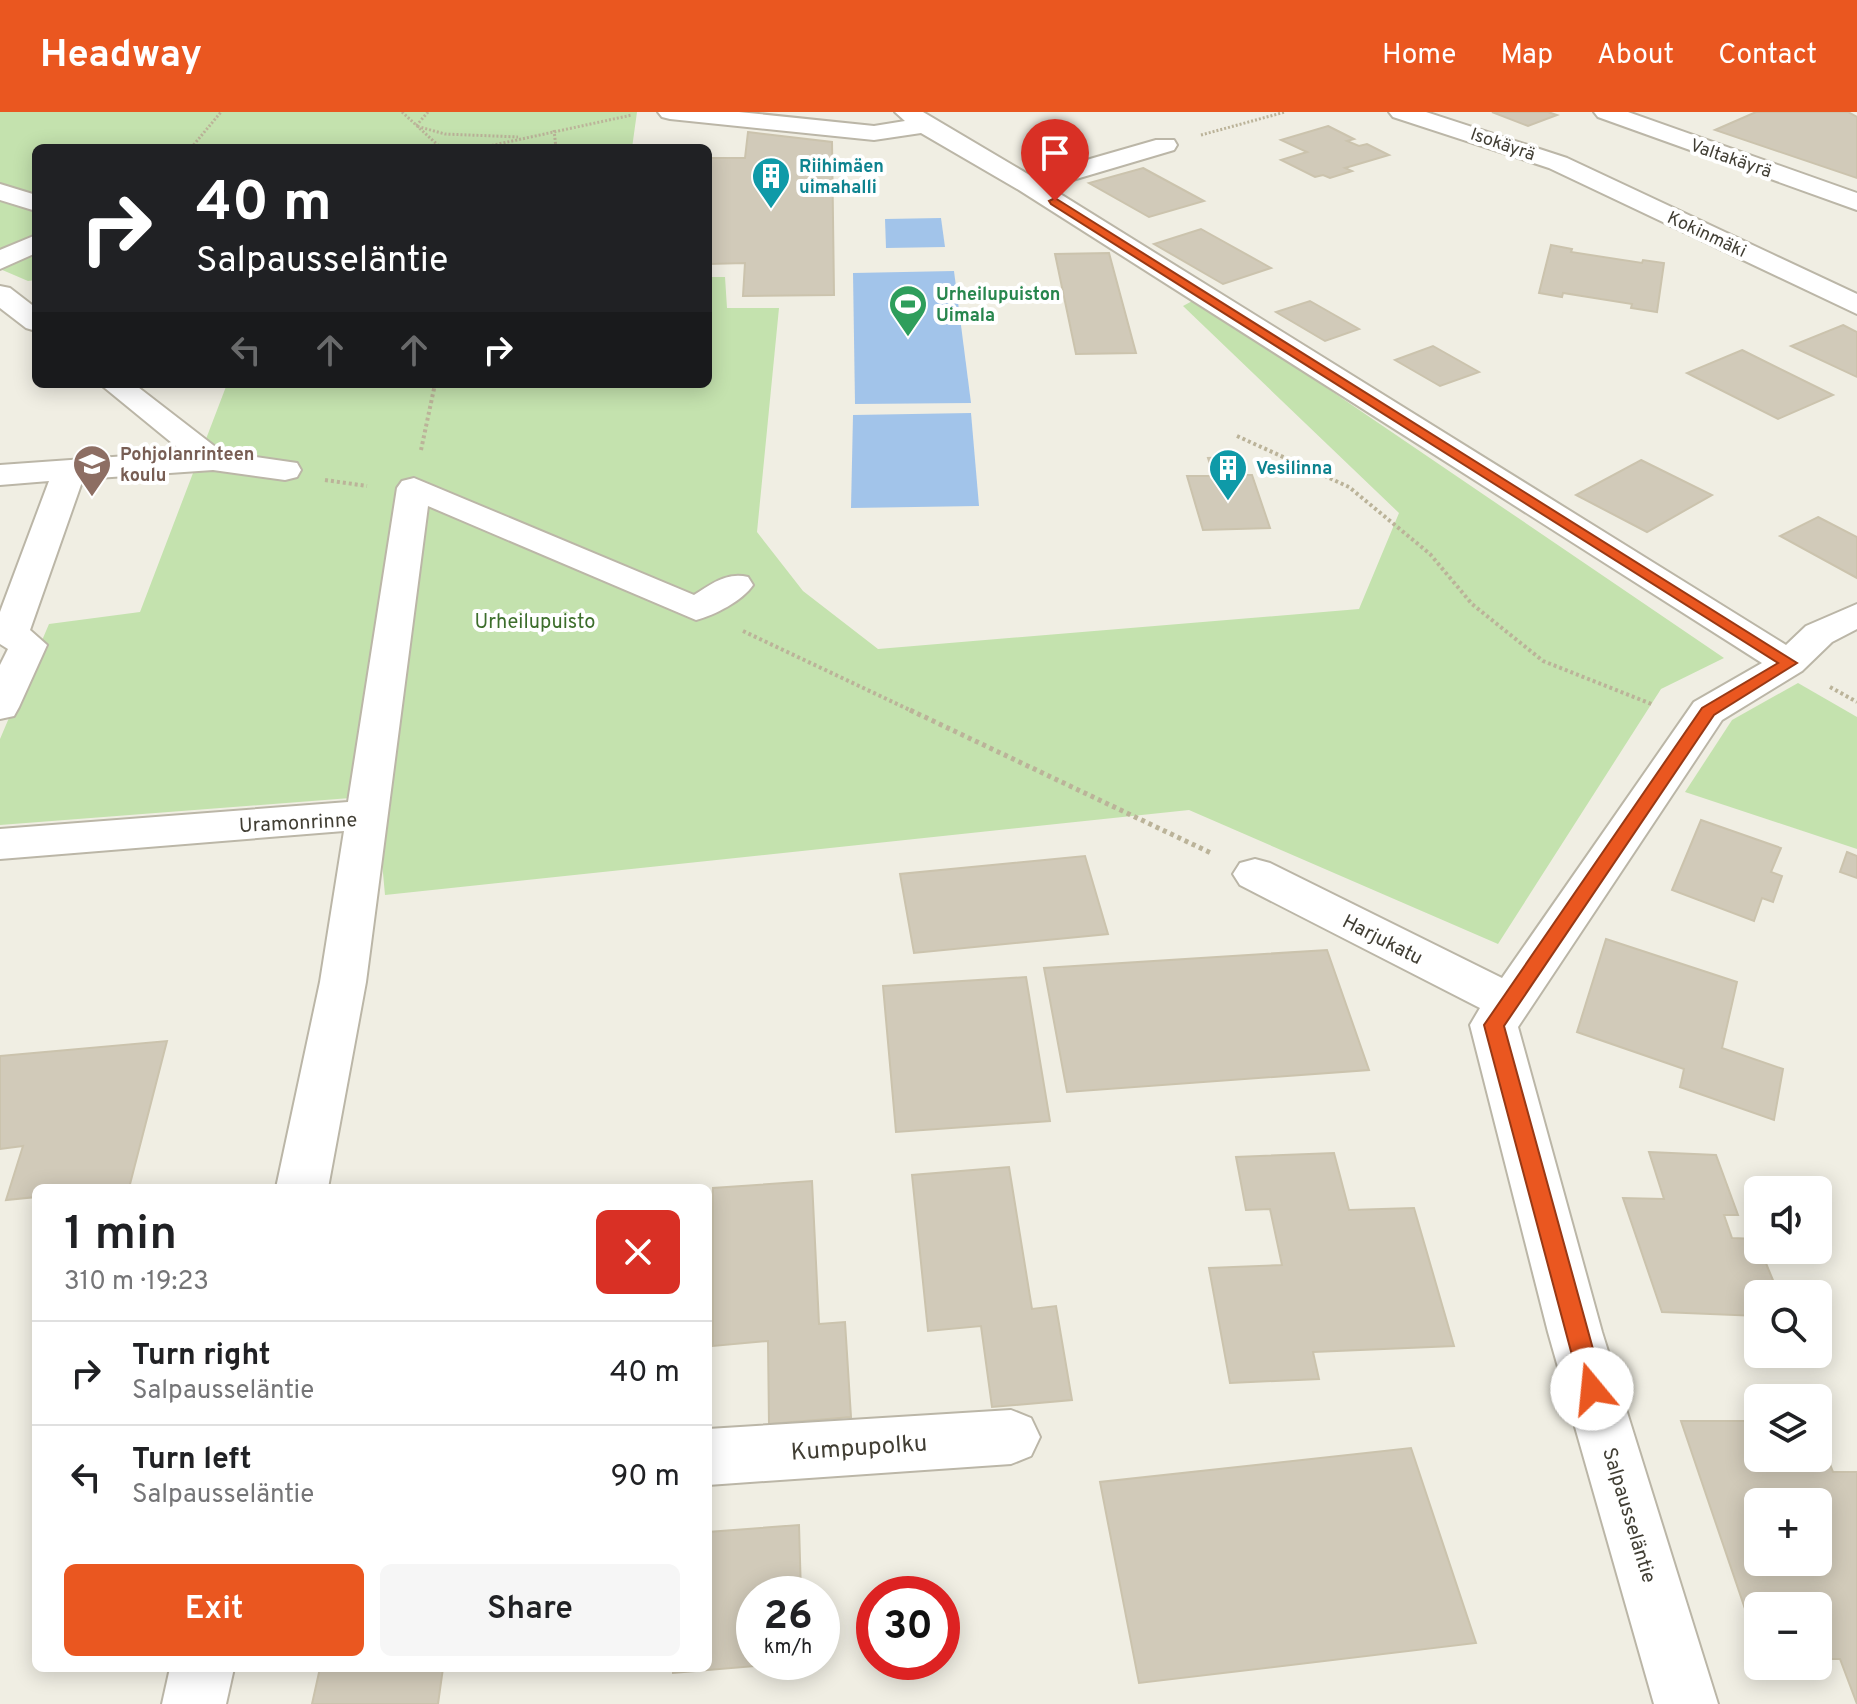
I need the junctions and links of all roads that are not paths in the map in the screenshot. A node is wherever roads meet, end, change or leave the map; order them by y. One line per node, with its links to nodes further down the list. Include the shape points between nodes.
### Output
1 (670, 112): 5 (street, via 874,133)
2 (1401, 112): 10 (street, Isokäyrä)
3 (1606, 112): 6 (street, Valtakäyrä)
4 (1675, 112): 6 (street)
5 (916, 118): 11 (street)
6 (1642, 126): 7 (street); 14 (street, Valtakäyrä)
7 (1608, 141)
8 (1165, 145): 11 (street)
9 (1583, 152): 10 (street)
10 (1558, 163): 18 (street, Kokinmäki)
11 (1028, 185): 28 (street)
12 (0, 192): 13 (street)
13 (32, 202)
14 (1857, 202)
15 (32, 245): 16 (street)
16 (0, 261)
17 (0, 294): 19 (street)
18 (1857, 305)
19 (32, 319)
20 (120, 388): 21 (street)
21 (213, 460): 22 (street); 23 (street)
22 (70, 470): 24 (street); 27 (street)
23 (285, 470)
24 (0, 475)
25 (735, 585): 30 (street, via 696,609 414,488)
26 (1857, 615): 28 (street, via 1819,634)
27 (5, 637): 29 (street, via 28,645)
28 (1789, 663): 33 (street, Salpausseläntie, via 1708,711)
29 (0, 707)
30 (365, 815): 31 (street, Uramonrinne); 34 (street, Uramonrinne, via 343,982)
31 (0, 844)
32 (1255, 874): 33 (street, Harjukatu)
33 (1511, 1003): 39 (street, Salpausseläntie, via 1494,1025 1575,1332)
34 (303, 1184)
35 (1011, 1437): 36 (street, Kumpupolku)
36 (712, 1457)
37 (201, 1672): 38 (street)
38 (194, 1704)
39 (1686, 1704)

